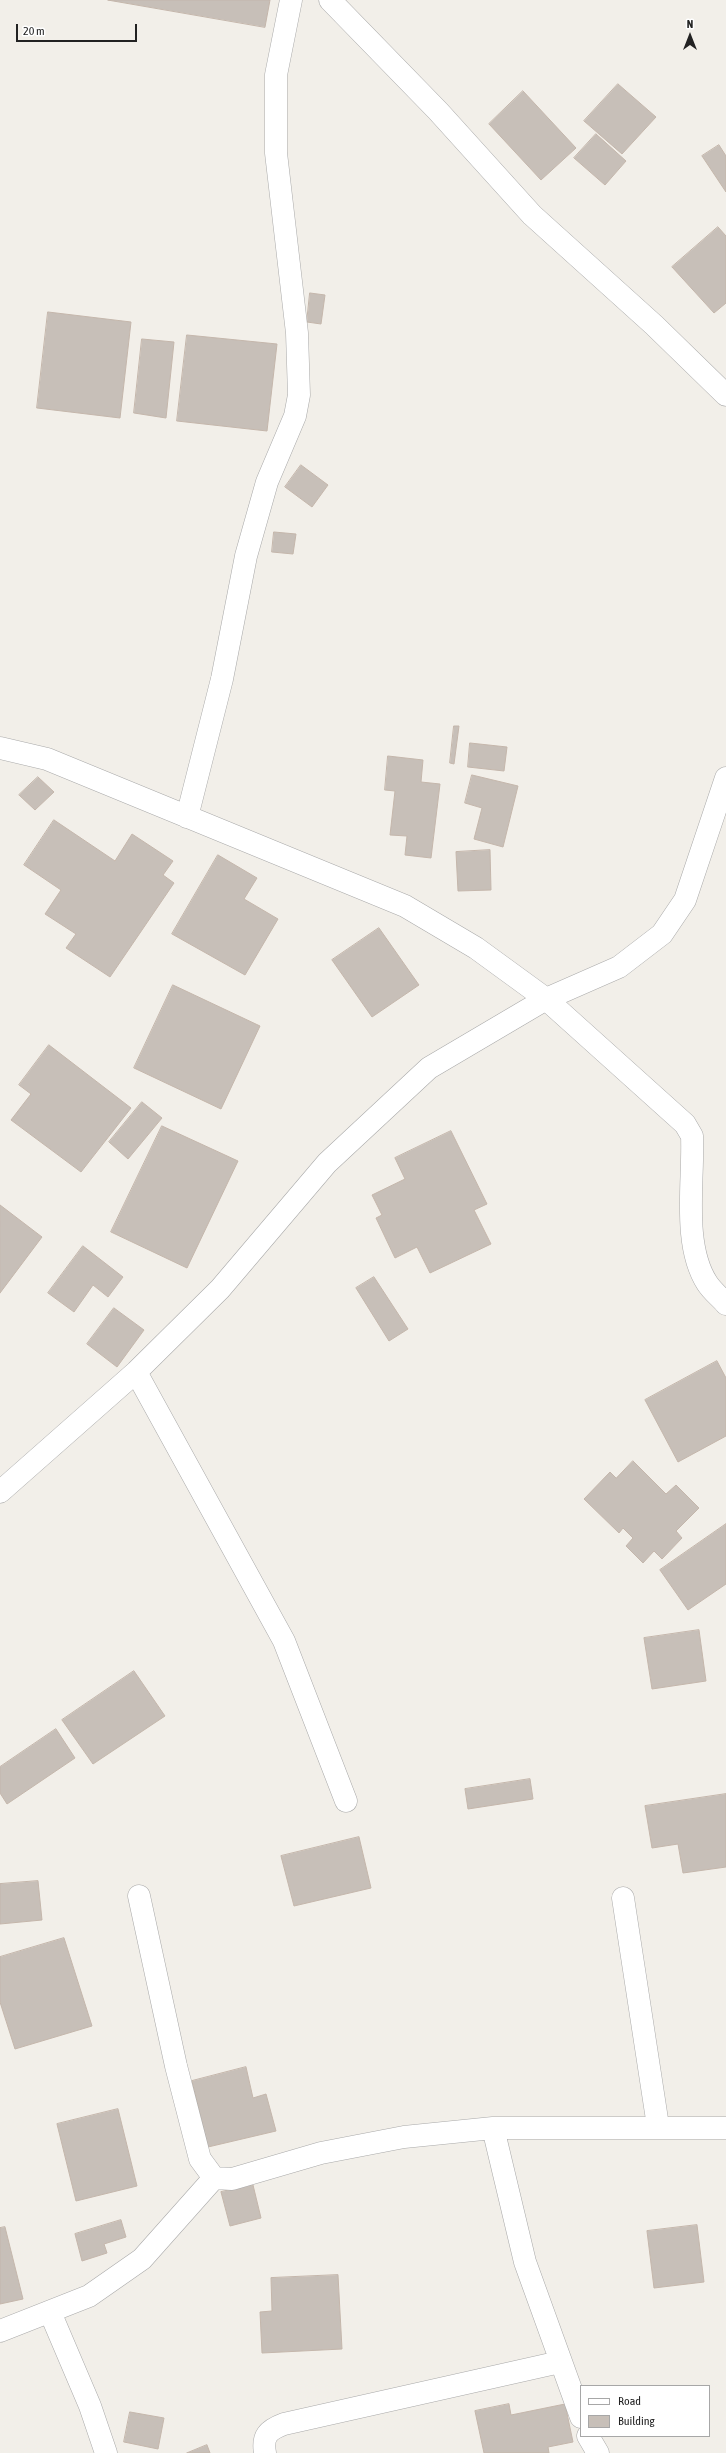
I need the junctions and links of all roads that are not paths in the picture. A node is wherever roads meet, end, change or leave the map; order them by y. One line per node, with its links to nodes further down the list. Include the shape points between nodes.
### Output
1 (291, 0): 6 (street, via 276,75 276,153 297,333 299,395 295,416 267,482 246,556 222,679)
2 (330, 0): 3 (street, via 438,111 532,216 654,325)
3 (726, 395)
4 (0, 748): 6 (street, via 47,759)
5 (726, 778): 7 (street, via 685,900 662,934 619,967)
6 (187, 817): 7 (street, via 405,906 476,948)
7 (546, 1000): 8 (street, via 685,1124 692,1136 692,1233 697,1258 707,1283); 9 (street, via 429,1068 327,1163 220,1289)
8 (726, 1304)
9 (136, 1372): 10 (street); 11 (street, via 284,1641)
10 (0, 1492)
11 (346, 1801)
12 (139, 1896): 17 (street, via 176,2066 200,2159)
13 (623, 1898): 14 (street)
14 (658, 2126): 15 (street); 16 (street)
15 (492, 2128): 17 (street, via 404,2137 321,2153 232,2180); 20 (street, via 525,2262)
16 (726, 2128)
17 (214, 2178): 18 (street, via 142,2259 89,2296)
18 (50, 2312): 19 (street); 23 (street, via 90,2406)
19 (0, 2331)
20 (560, 2362): 21 (street); 24 (street, via 284,2424 270,2430 263,2441)
21 (580, 2414)
22 (589, 2437): 25 (street)
23 (106, 2453)
24 (265, 2453)
25 (598, 2453)

